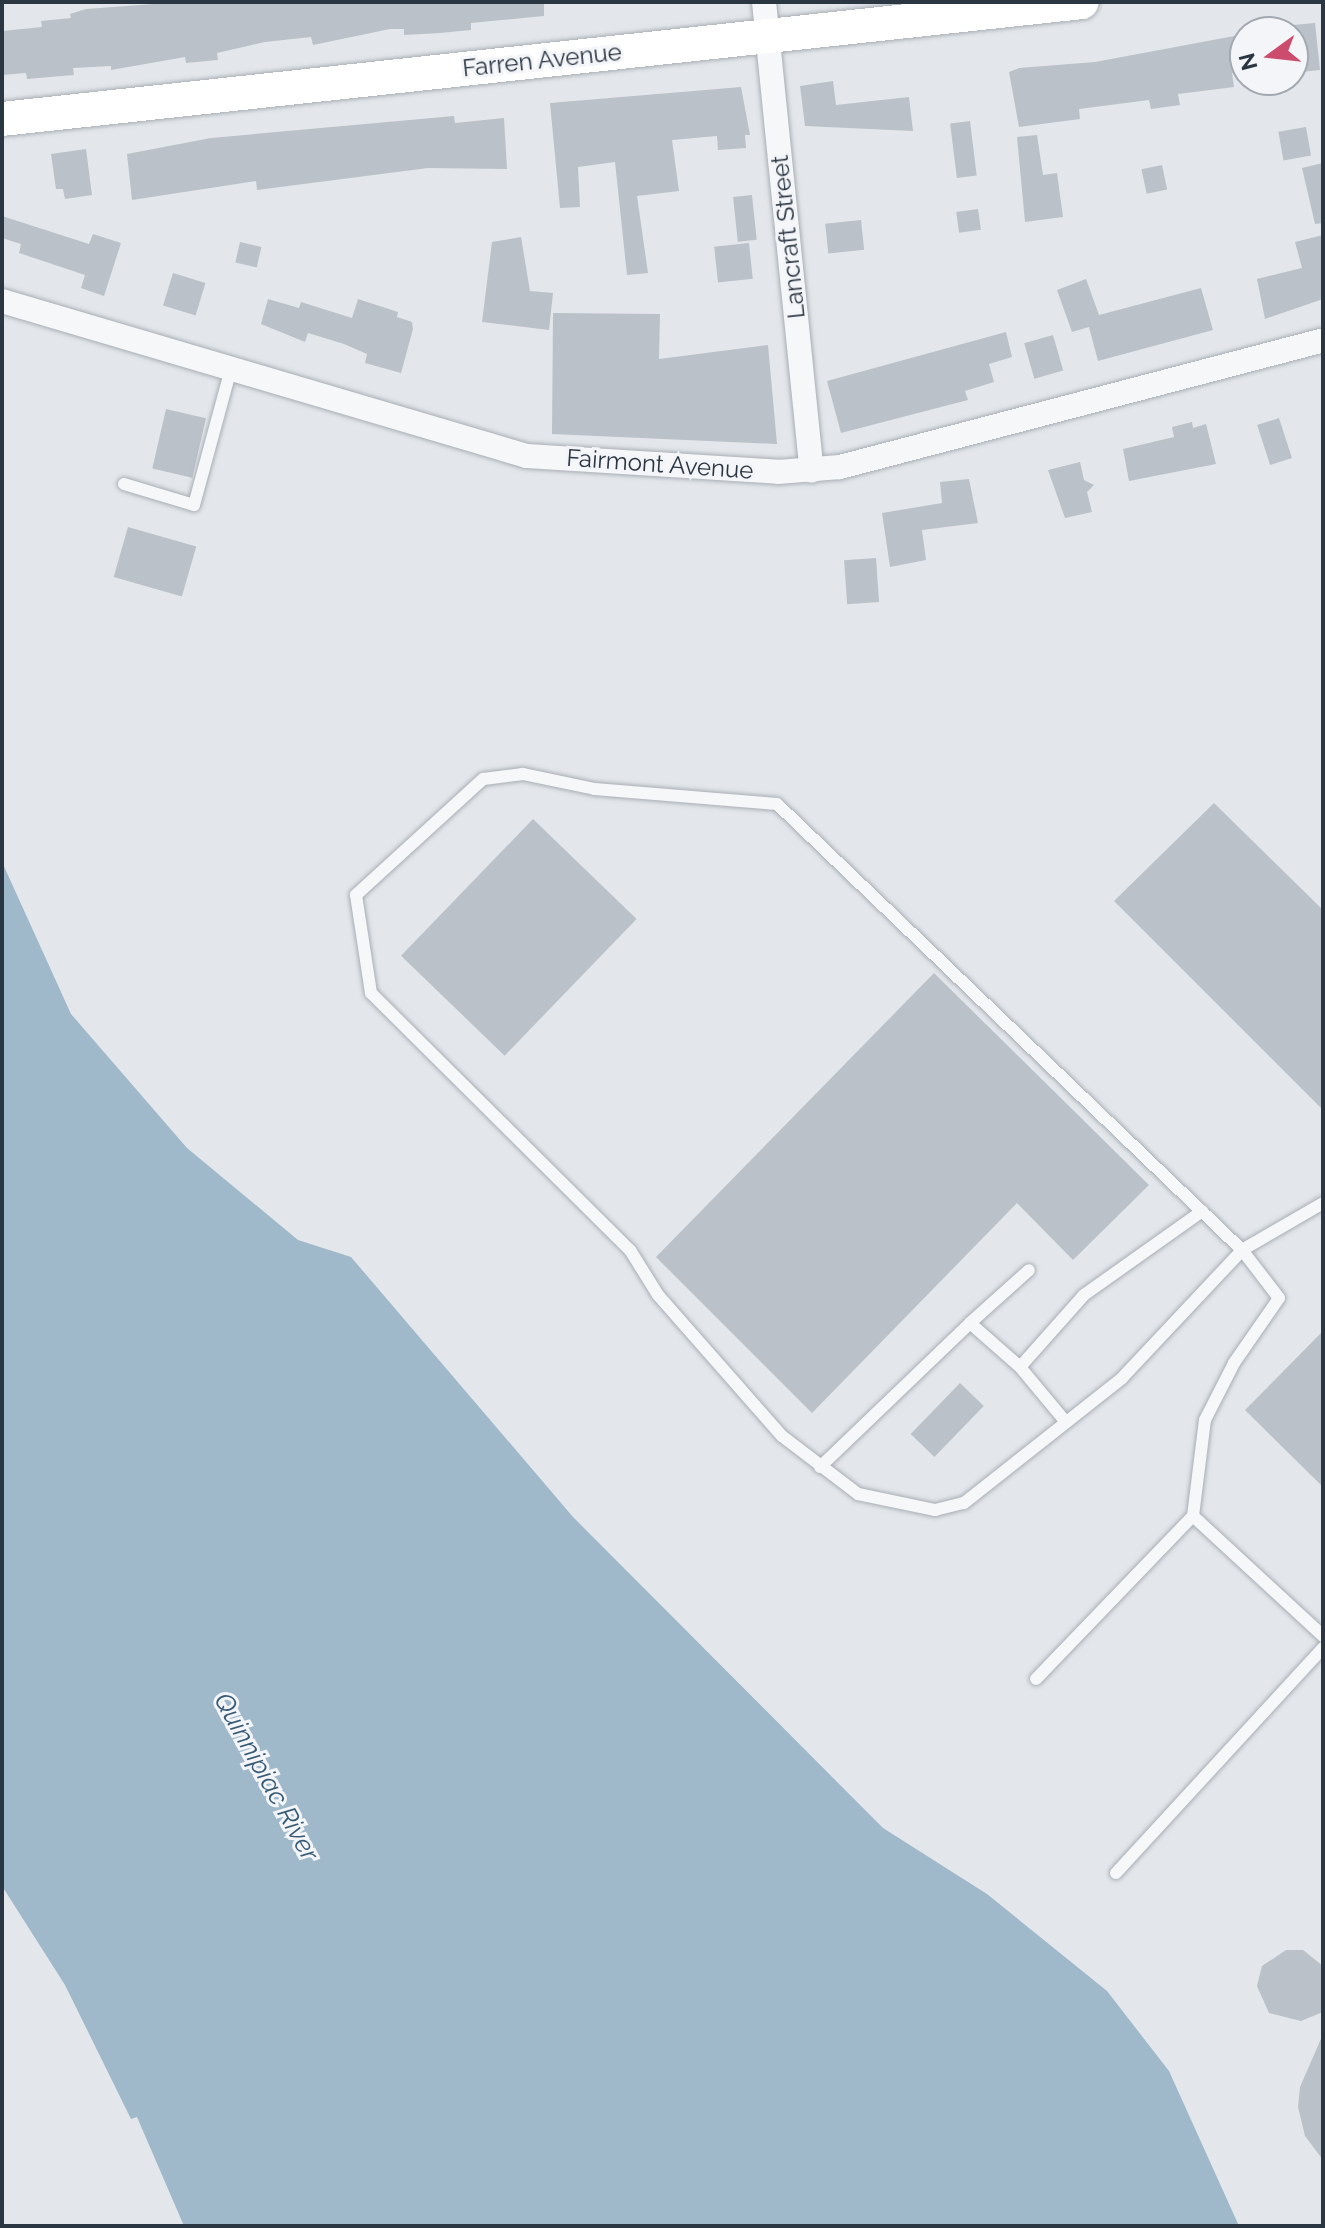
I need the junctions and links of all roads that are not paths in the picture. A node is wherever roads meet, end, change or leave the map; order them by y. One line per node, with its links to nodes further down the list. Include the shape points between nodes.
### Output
1 (764, 2): 3 (street, Lancraft Street)
2 (1082, 2): 3 (main road, Farren Avenue)
3 (768, 36): 4 (main road, Farren Avenue); 8 (street, Lancraft Street)
4 (2, 119)
5 (2, 301): 7 (street, Fairmont Avenue)
6 (1323, 340): 8 (street, Fairmont Avenue)
7 (231, 369): 8 (street, Fairmont Avenue, via 527,456); 9 (lane, via 194,505)
8 (812, 471)
9 (124, 484)
10 (1323, 1203): 12 (lane)
11 (1202, 1211): 12 (lane); 15 (lane, via 1084,1295); 17 (lane, via 777,804 595,789 523,774 483,779 356,895 371,993 630,1250 668,1307 782,1436)
12 (1242, 1250): 16 (lane, via 1122,1378); 18 (lane, via 1279,1298 1234,1363 1205,1420)
13 (1029, 1270): 14 (lane)
14 (970, 1323): 15 (lane); 17 (lane)
15 (1020, 1367): 16 (lane)
16 (1065, 1421): 17 (lane, via 964,1503 935,1510 858,1494)
17 (820, 1467)
18 (1193, 1516): 19 (lane); 21 (lane)
19 (1323, 1636)
20 (1323, 1648): 22 (lane)
21 (1036, 1679)
22 (1116, 1873)

